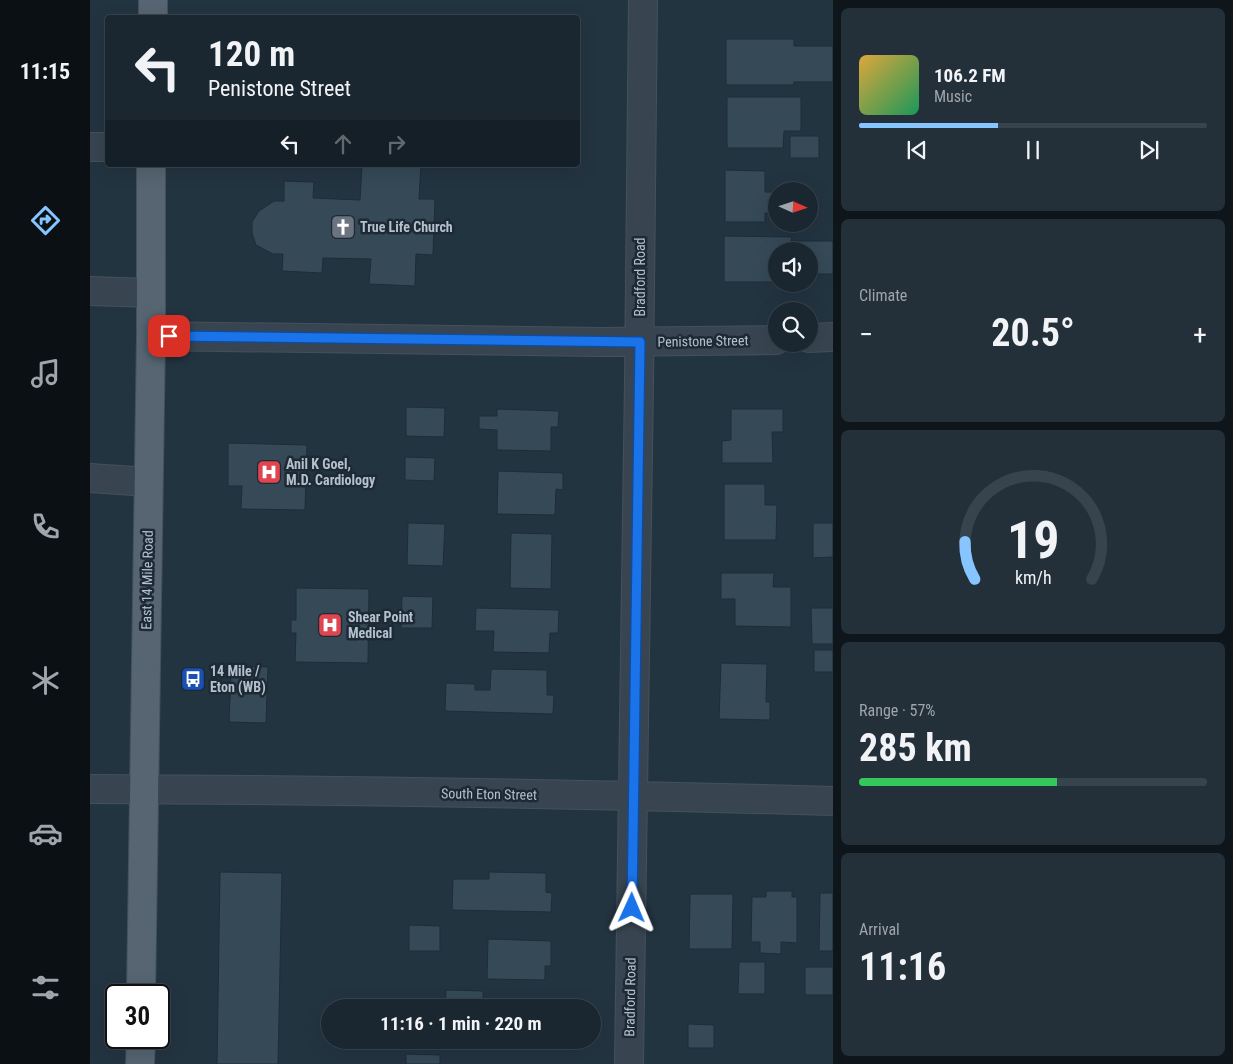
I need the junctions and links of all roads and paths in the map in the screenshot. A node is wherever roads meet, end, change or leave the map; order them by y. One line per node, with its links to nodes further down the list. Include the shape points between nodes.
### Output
1 (153, 0): 3 (main road)
2 (643, 0): 13 (street, Bradford Road)
3 (153, 15)
4 (90, 147): 5 (street)
5 (105, 147)
6 (151, 167): 8 (main road, East 14 Mile Road)
7 (90, 291): 8 (street)
8 (151, 293): 9 (main road, East 14 Mile Road)
9 (151, 336): 13 (street, Penistone Street); 15 (main road, East 14 Mile Road)
10 (833, 337): 11 (street)
11 (818, 338)
12 (768, 340): 13 (street, Penistone Street)
13 (640, 342): 18 (street, Bradford Road)
14 (90, 478): 15 (street)
15 (148, 482): 17 (main road, East 14 Mile Road)
16 (90, 789): 17 (street, South Eton Street)
17 (145, 789): 18 (street, South Eton Street); 20 (main road, East 14 Mile Road)
18 (632, 796): 19 (street, South Eton Street); 23 (street, Bradford Road)
19 (833, 801)
20 (142, 984)
21 (141, 1049): 22 (main road)
22 (140, 1064)
23 (629, 1064)

